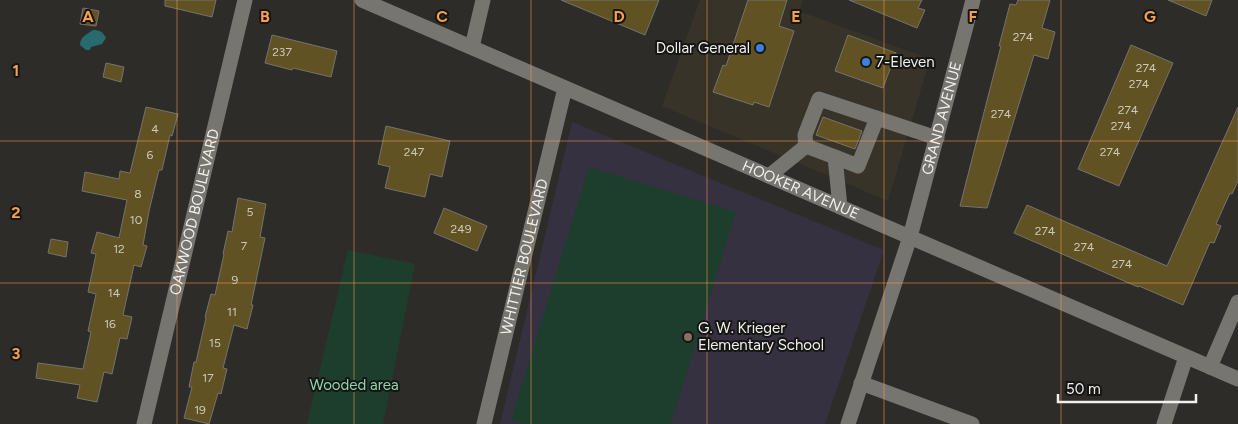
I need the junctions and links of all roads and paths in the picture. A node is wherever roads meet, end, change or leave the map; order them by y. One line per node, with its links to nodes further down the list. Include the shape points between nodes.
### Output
1 (245, 0): 19 (street, OAKWOOD BOULEVARD)
2 (362, 0): 5 (street, HOOKER AVENUE)
3 (483, 0): 5 (street)
4 (974, 0): 8 (street, GRAND AVENUE)
5 (472, 48): 6 (street, HOOKER AVENUE)
6 (565, 88): 11 (street, HOOKER AVENUE); 20 (street, WHITTIER BOULEVARD)
7 (877, 118): 8 (street); 9 (street, via 819,99 804,135); 10 (street, via 858,166)
8 (936, 138): 13 (street, GRAND AVENUE)
9 (806, 146): 10 (street); 11 (street)
10 (835, 157): 12 (street)
11 (768, 176): 12 (street, HOOKER AVENUE)
12 (840, 207): 13 (street, HOOKER AVENUE)
13 (910, 237): 15 (street, HOOKER AVENUE); 18 (street, GRAND AVENUE)
14 (1238, 302): 16 (street)
15 (1186, 357): 16 (street, HOOKER AVENUE); 23 (street)
16 (1210, 367): 17 (street, HOOKER AVENUE)
17 (1238, 379)
18 (862, 383): 21 (street, GRAND AVENUE); 22 (street)
19 (144, 424)
20 (484, 424)
21 (848, 424)
22 (972, 424)
23 (1164, 424)

